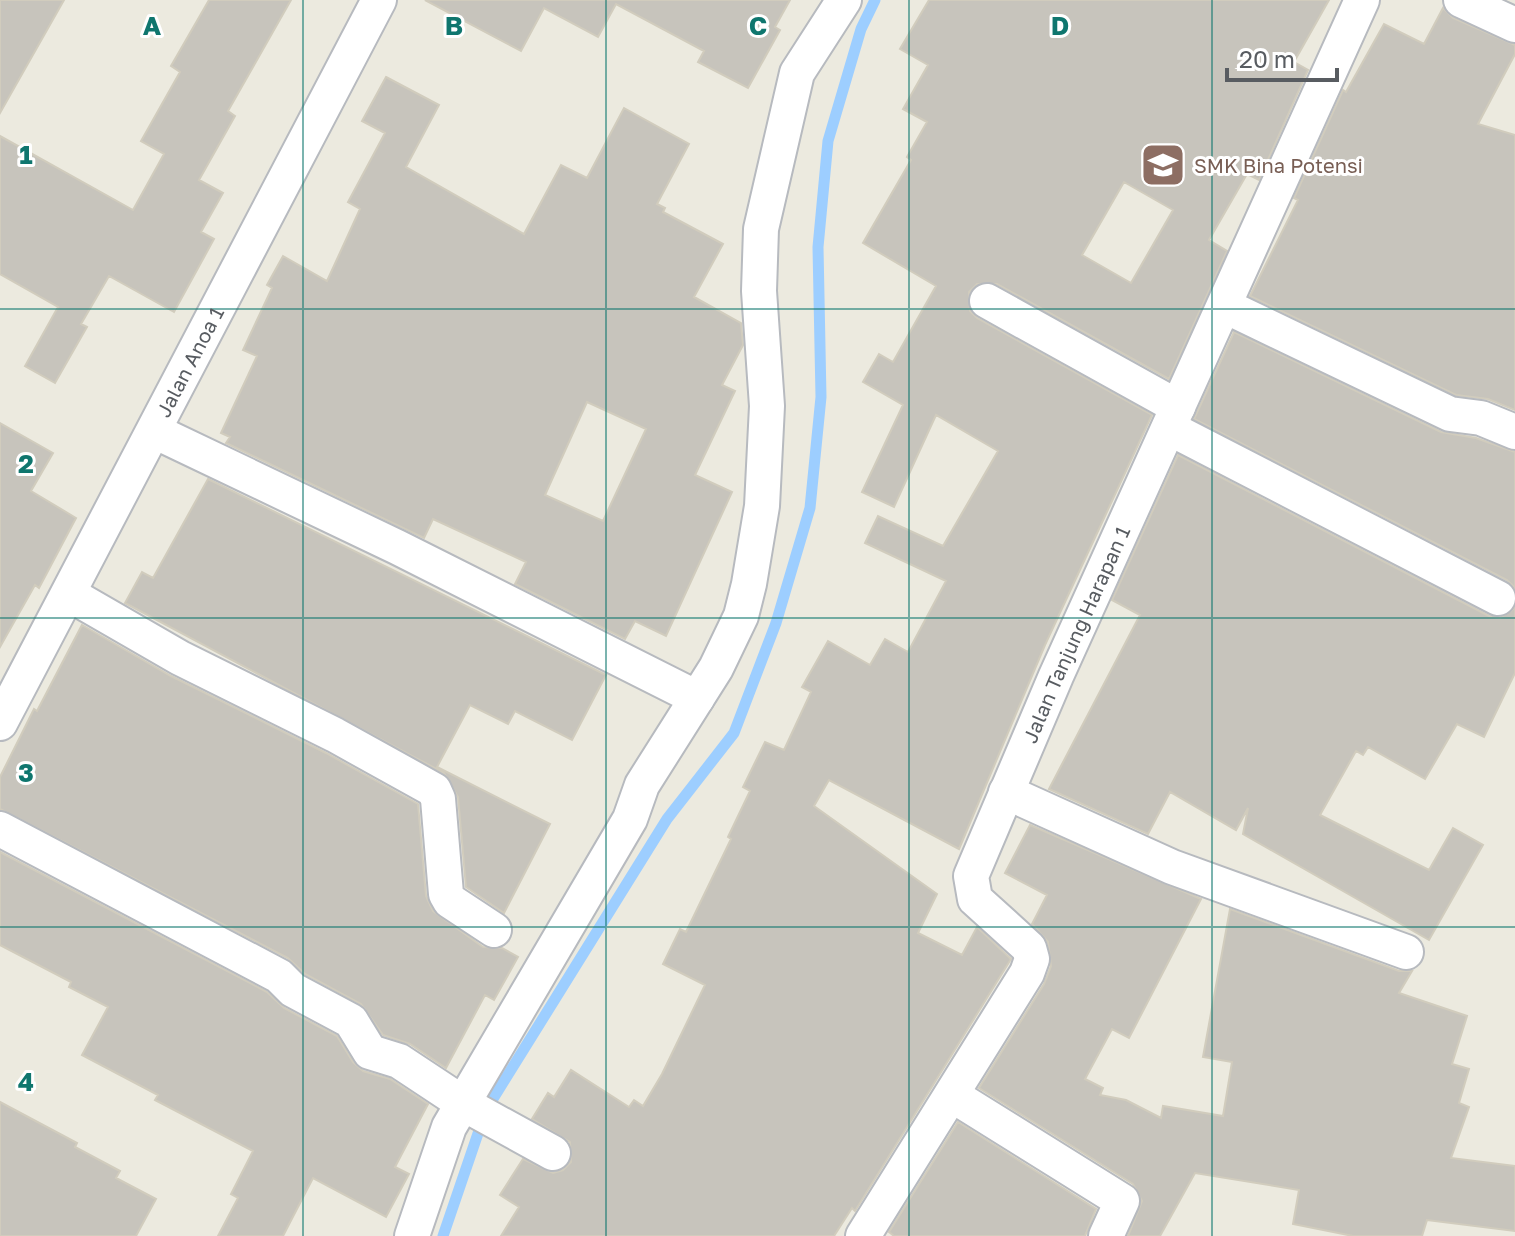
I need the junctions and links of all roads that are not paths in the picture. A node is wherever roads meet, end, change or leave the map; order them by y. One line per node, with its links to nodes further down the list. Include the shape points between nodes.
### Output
1 (844, 0): 13 (street, via 797,73 761,229 759,291 767,406 757,551 741,616)
2 (1362, 0): 7 (street, Jalan Tanjung Harapan 1)
3 (1461, 0): 5 (street)
4 (367, 4): 9 (street, Jalan Anoa 1)
5 (1515, 25)
6 (987, 301): 8 (street)
7 (1225, 306): 8 (street, Jalan Tanjung Harapan 1); 10 (street, via 1450,414 1481,418)
8 (1173, 417): 12 (street); 15 (street, Jalan Tanjung Harapan 1)
9 (154, 431): 11 (street, Jalan Anoa 1); 13 (street)
10 (1515, 432)
11 (69, 594): 14 (street, Jalan Anoa 1); 17 (street, via 434,790 446,894)
12 (1498, 598)
13 (697, 698): 20 (street, via 642,785 630,819)
14 (0, 723)
15 (1006, 792): 18 (street, via 1172,867); 19 (street, Jalan Tanjung Harapan 1, via 970,883 975,899 1021,937 1032,959)
16 (0, 829): 20 (street, via 279,976 293,990 351,1021 370,1052 399,1061)
17 (494, 930)
18 (1406, 952)
19 (952, 1095): 22 (street, Jalan Tanjung Harapan 1); 24 (street, via 1122,1201)
20 (468, 1107): 21 (street); 23 (street, via 449,1127)
21 (553, 1153)
22 (867, 1235)
23 (412, 1236)
24 (1106, 1236)

